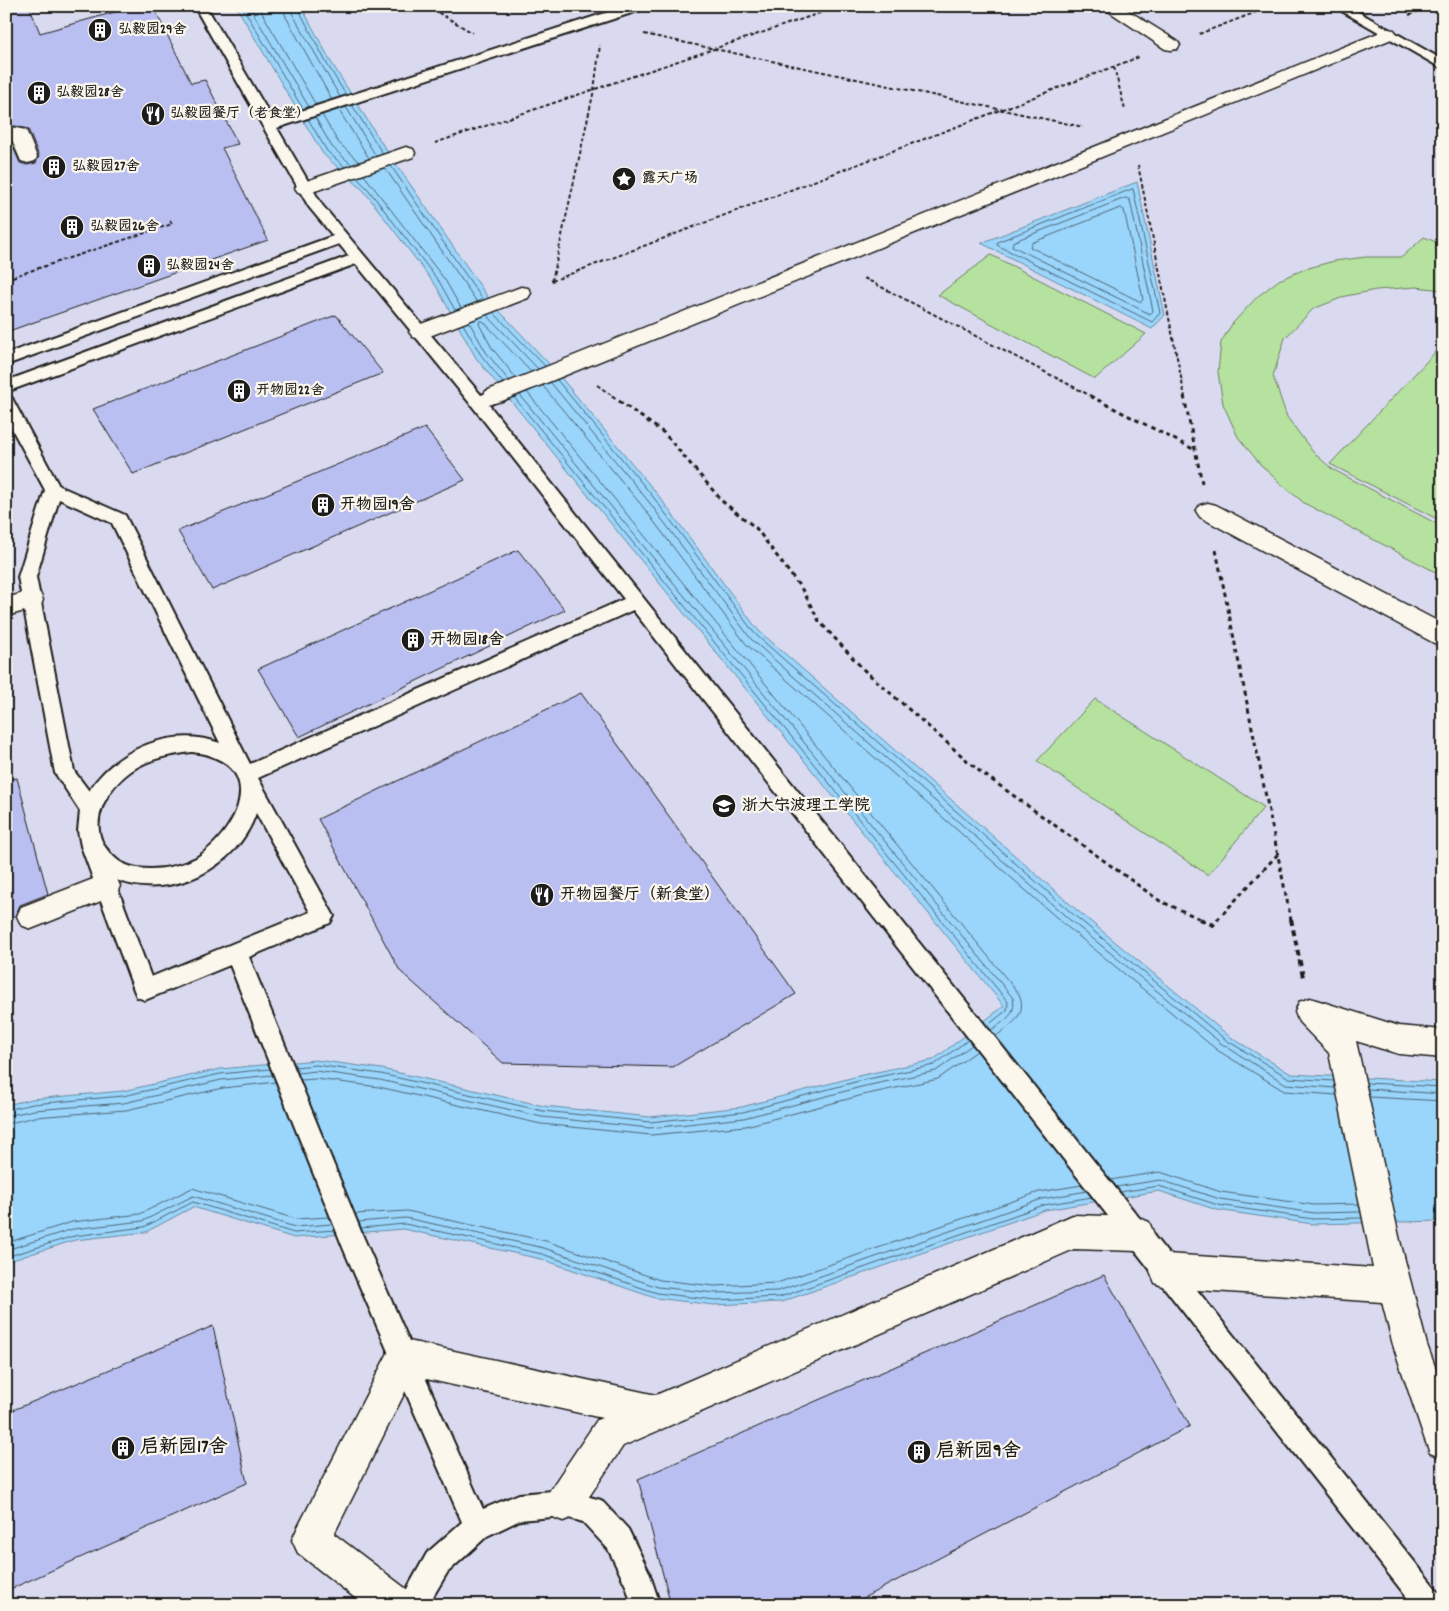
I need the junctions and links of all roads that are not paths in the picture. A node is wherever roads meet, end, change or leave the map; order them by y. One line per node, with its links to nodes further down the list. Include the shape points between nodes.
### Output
1 (200, 6): 8 (lane)
2 (640, 6): 8 (lane)
3 (1109, 6): 6 (street)
4 (1339, 6): 5 (lane)
5 (1388, 34): 7 (lane); 19 (street)
6 (1172, 45)
7 (1443, 65)
8 (275, 124): 12 (lane)
9 (6, 131): 11 (street, via 19,134)
10 (406, 153): 12 (street)
11 (28, 157)
12 (305, 188): 13 (lane)
13 (341, 238): 14 (lane); 17 (lane)
14 (358, 258): 16 (lane); 18 (lane)
15 (521, 293): 16 (street)
16 (420, 332): 19 (lane)
17 (6, 360)
18 (6, 387)
19 (486, 400): 24 (lane)
20 (6, 402): 21 (lane)
21 (53, 490): 23 (lane, via 27,577); 27 (lane, via 119,519)
22 (1208, 511): 26 (street)
23 (31, 600): 25 (street); 28 (lane, via 65,773)
24 (636, 602): 27 (lane); 34 (lane)
25 (6, 607)
26 (1443, 636)
27 (246, 775): 28 (lane, via 234,759 216,749 192,744 167,746 142,755 119,769 102,787); 29 (lane, via 251,796 246,819 232,841 210,860 183,873 154,878 127,875 105,864); 32 (lane, via 323,916)
28 (90, 808): 29 (lane)
29 (91, 846): 30 (lane)
30 (106, 886): 31 (street); 32 (lane, via 145,990)
31 (31, 916)
32 (236, 952): 37 (lane)
33 (1443, 1044): 36 (street, via 1399,1040 1310,1012 1343,1046)
34 (1137, 1234): 35 (lane); 38 (street, via 1073,1232)
35 (1167, 1271): 36 (street); 45 (lane)
36 (1395, 1286): 39 (street, via 1410,1345)
37 (404, 1357): 38 (street); 41 (lane); 42 (street, via 311,1540)
38 (658, 1413): 40 (street, via 610,1433)
39 (1443, 1440)
40 (563, 1503): 41 (lane, via 519,1507); 44 (lane, via 591,1510 618,1539 639,1582)
41 (477, 1526): 43 (lane, via 437,1563)
42 (395, 1605)
43 (412, 1605)
44 (646, 1605)
45 (1431, 1605)

